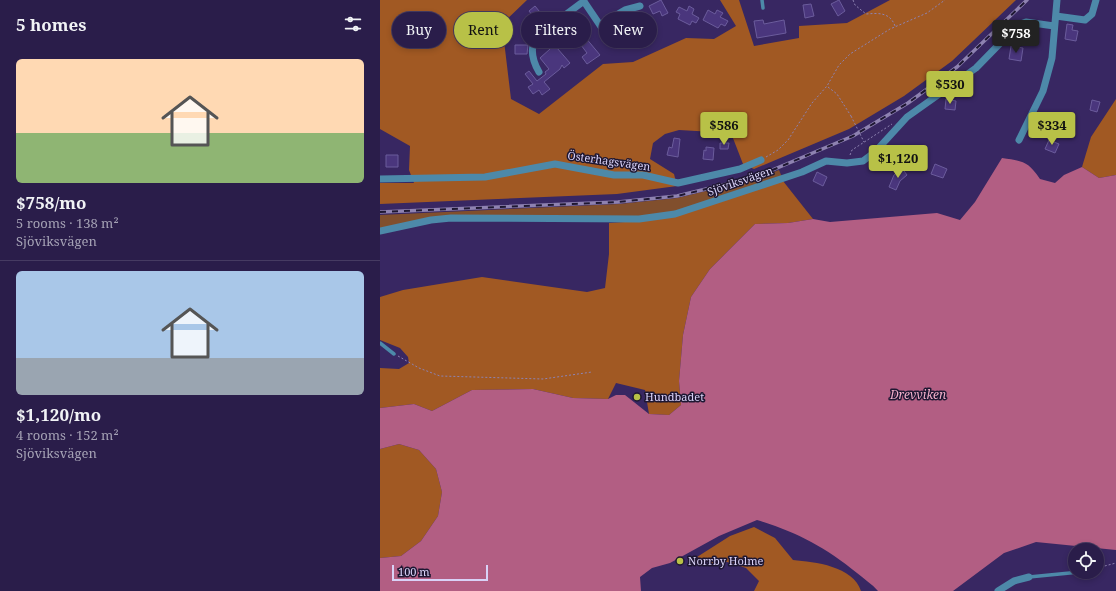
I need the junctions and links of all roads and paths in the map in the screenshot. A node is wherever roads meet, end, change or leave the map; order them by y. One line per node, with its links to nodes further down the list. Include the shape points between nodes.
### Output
1 (584, 0): 11 (street); 14 (street, via 537,36 532,43 533,61)
2 (762, 0): 8 (lane)
3 (853, 0): 13 (path, via 866,14 878,13 891,18)
4 (944, 0): 13 (path, via 927,13)
5 (1057, 0): 10 (street)
6 (1096, 0): 10 (street, via 1092,14 1085,20)
7 (640, 6): 9 (street)
8 (763, 8)
9 (621, 12)
10 (1056, 16): 12 (street)
11 (599, 22)
12 (1054, 26): 17 (street, via 1052,58 1043,91); 20 (street, Sjöviksvägen, via 1026,22 1018,25 976,68 907,117 864,161)
13 (895, 27): 15 (path, via 850,54 838,65)
14 (540, 72)
15 (827, 86): 18 (path, bridge, via 837,94); 19 (path, via 812,103 788,140 778,150)
16 (894, 122): 18 (path)
17 (1019, 140)
18 (864, 142): 20 (path, via 852,150)
19 (761, 160): 21 (street, Österhagsvägen, via 740,169 678,183 643,175 614,175 555,164 485,177)
20 (846, 163): 22 (street, Sjöviksvägen, via 826,161 802,172 675,214 639,219 451,218)
21 (380, 179)
22 (380, 231)
23 (380, 343): 24 (lane)
24 (394, 354): 25 (path, via 440,376 543,380)
25 (592, 372)
26 (1116, 563): 27 (path)
27 (1104, 566)
28 (1068, 573): 29 (lane)
29 (1029, 577): 30 (street, via 1014,581)
30 (998, 591)

